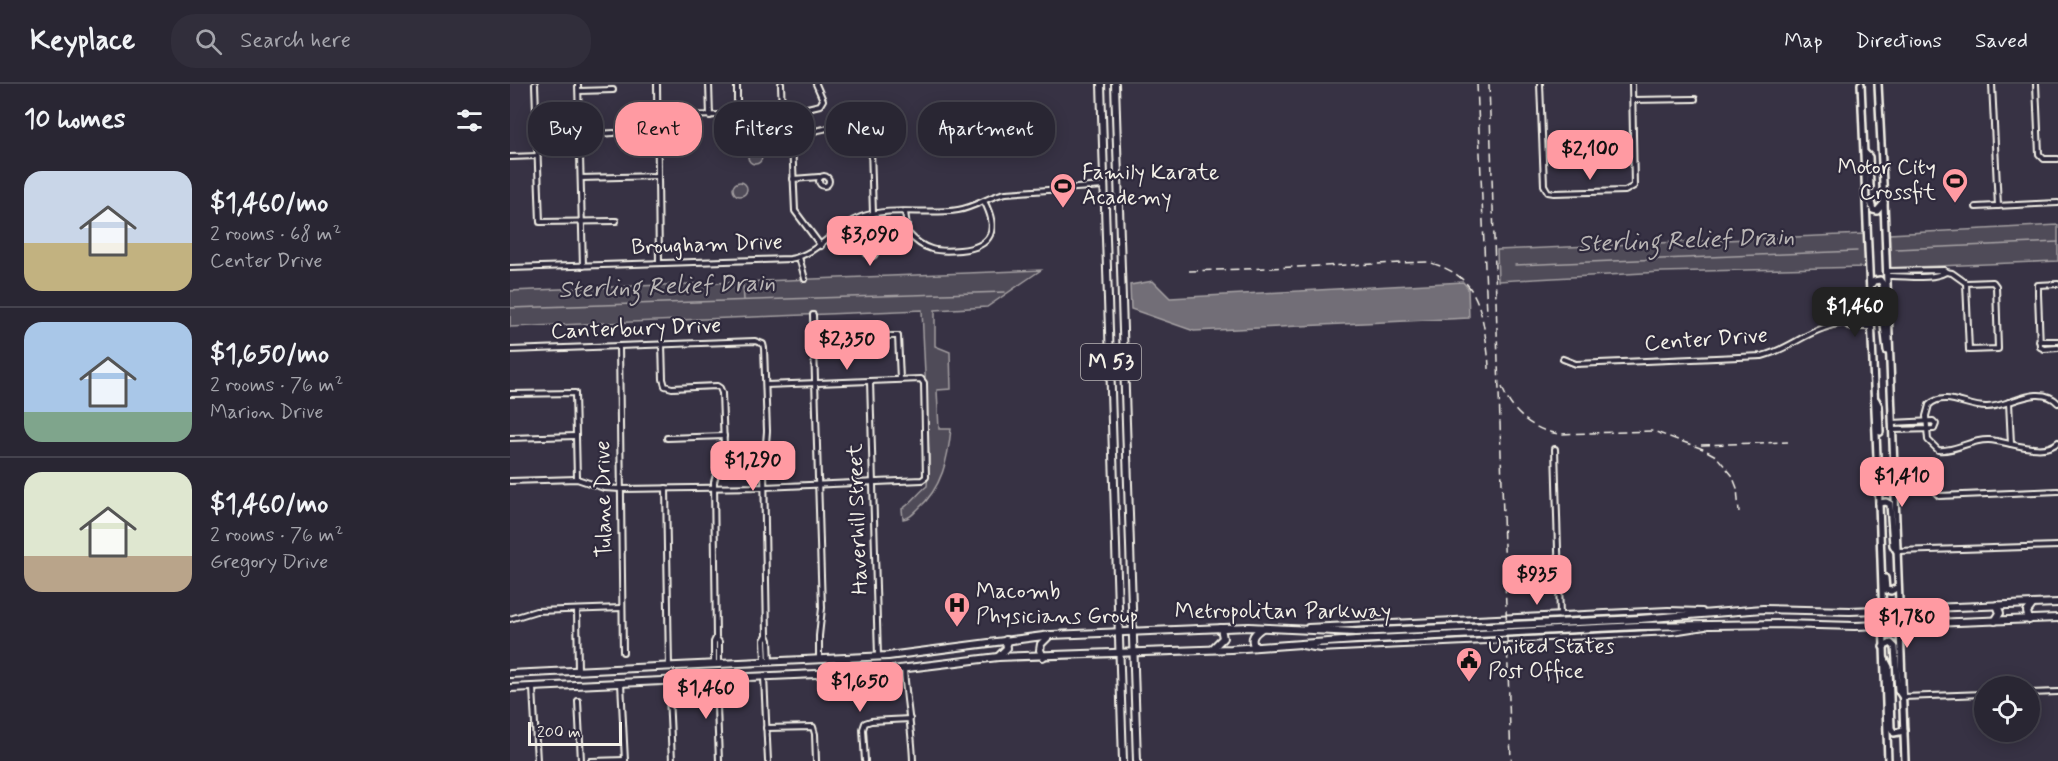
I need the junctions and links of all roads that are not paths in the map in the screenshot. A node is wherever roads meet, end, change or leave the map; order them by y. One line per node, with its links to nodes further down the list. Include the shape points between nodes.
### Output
1 (535, 84): 20 (street)
2 (578, 84): 17 (street)
3 (657, 84): 22 (street)
4 (709, 84): 27 (street)
5 (737, 84): 23 (street)
6 (781, 84): 24 (street)
7 (816, 84): 25 (street, via 823,102)
8 (1101, 84): 29 (main road, M 53)
9 (1115, 84): 32 (main road, M 53)
10 (1540, 84): 19 (street, via 1544,181 1548,192 1633,188)
11 (1632, 84): 19 (street)
12 (1861, 84): 33 (main road)
13 (1878, 84): 47 (main road)
14 (1992, 84): 49 (street)
15 (2036, 84): 38 (street, via 2039,154 2044,159)
16 (613, 90): 17 (street)
17 (579, 91): 21 (street)
18 (1695, 99): 19 (street)
19 (1633, 100)
20 (536, 102)
21 (579, 102)
22 (658, 102)
23 (738, 102)
24 (782, 102)
25 (814, 107)
26 (702, 116): 27 (street)
27 (710, 116): 28 (street)
28 (714, 116)
29 (1103, 129): 32 (main road); 39 (main road, M 53)
30 (603, 134): 31 (street)
31 (614, 134)
32 (1117, 135): 40 (main road, M 53)
33 (1864, 152): 47 (main road, via 1869,157 1871,207 1877,211); 66 (main road)
34 (537, 156): 37 (street); 54 (street, via 540,222)
35 (580, 156): 42 (street)
36 (658, 156): 41 (street)
37 (510, 157)
38 (2058, 159)
39 (1104, 165): 40 (main road, via 1111,164); 45 (main road, M 53)
40 (1118, 172): 68 (main road, M 53)
41 (658, 176): 42 (street); 59 (street)
42 (581, 178): 54 (street)
43 (793, 179): 44 (street); 52 (street, via 795,138 832,127 853,109 866,109 870,118); 56 (street, via 795,212)
44 (818, 179)
45 (1105, 186): 46 (street, Brougham Drive, via 1013,192); 67 (main road, M 53)
46 (984, 201): 51 (street, Brougham Drive, via 961,210); 51 (street, via 991,231 984,243 971,249 940,251 927,247 908,233)
47 (1884, 203): 62 (main road)
48 (2058, 203): 49 (street)
49 (1998, 206): 50 (street)
50 (1976, 207)
51 (904, 213): 52 (street, Brougham Drive)
52 (873, 214): 55 (street, Brougham Drive)
53 (616, 221): 54 (street)
54 (582, 222): 60 (street)
55 (846, 226): 56 (street, Brougham Drive); 57 (street)
56 (821, 246): 58 (street, Brougham Drive)
57 (866, 249)
58 (799, 257): 59 (street, Brougham Drive); 63 (street)
59 (659, 264): 60 (street, Brougham Drive)
60 (584, 266): 61 (street, Brougham Drive)
61 (510, 268)
62 (1886, 274): 64 (street, via 1924,276 1946,272); 81 (main road)
63 (806, 279)
64 (1966, 283): 64 (street, via 1969,350 1998,349 1995,284)
65 (2058, 284): 74 (street, via 2038,285)
66 (1870, 285): 70 (main road); 81 (main road, via 1877,280 1883,284)
67 (1109, 290): 68 (main road, via 1115,298); 71 (main road, M 53)
68 (1123, 297): 73 (main road, M 53)
69 (813, 315): 84 (street)
70 (1871, 324): 80 (street, Center Drive, via 1849,322 1824,328 1762,356 1576,364); 87 (main road)
71 (1110, 328): 73 (main road, via 1118,327); 92 (main road, M 53)
72 (865, 336): 82 (street, via 898,336)
73 (1124, 336): 98 (main road, M 53)
74 (2039, 341): 75 (street); 78 (street, via 2041,349)
75 (2058, 341)
76 (662, 344): 77 (street, Canterbury Drive); 85 (street, Canterbury Drive, via 763,344); 95 (street, via 665,386 721,389)
77 (619, 346): 79 (street, Canterbury Drive); 111 (street, Tulane Drive)
78 (2058, 348)
79 (510, 350)
80 (1563, 358)
81 (1889, 358): 90 (main road)
82 (900, 380): 83 (street); 105 (street, via 922,380 925,479)
83 (870, 381): 84 (street); 105 (street, Haverhill Street)
84 (815, 383): 85 (street); 106 (street)
85 (766, 385): 108 (street)
86 (510, 394): 94 (street, via 575,393)
87 (1875, 396): 102 (main road, via 1879,406 1881,469 1889,472); 115 (main road)
88 (2009, 402): 89 (street, via 2027,396 2046,396); 91 (street, via 1986,408 1937,399 1929,405); 100 (street)
89 (2058, 403)
90 (1892, 423): 91 (street); 93 (main road)
91 (1926, 425): 93 (street); 100 (street, via 1928,440 1938,450 1984,440)
92 (1113, 430): 98 (main road, via 1122,431); 113 (main road, M 53)
93 (1892, 430): 102 (main road)
94 (576, 436): 96 (street); 103 (street)
95 (724, 436): 97 (street); 110 (street)
96 (510, 438)
97 (667, 438)
98 (1127, 440): 114 (main road, M 53)
99 (2057, 443): 100 (street, via 2031,448)
100 (2011, 444)
101 (1555, 449): 132 (street)
102 (1894, 467): 107 (main road)
103 (577, 479): 104 (street); 111 (street)
104 (510, 481)
105 (873, 483): 106 (street); 164 (street, Haverhill Street)
106 (818, 485): 108 (street); 167 (street, via 822,608)
107 (1894, 485): 112 (street, via 1927,484 1940,496); 120 (main road)
108 (764, 487): 110 (street); 169 (street)
109 (666, 488): 110 (street); 111 (street); 172 (street)
110 (714, 488): 170 (street, via 719,642)
111 (621, 489): 125 (street, Tulane Drive)
112 (2058, 491)
113 (1115, 494): 114 (main road, via 1120,502); 117 (main road, M 53)
114 (1129, 502): 118 (main road, M 53)
115 (1879, 503): 116 (main road); 120 (main road, via 1890,504 1893,545)
116 (1880, 514): 121 (main road, via 1886,588 1891,591); 130 (main road)
117 (1115, 525): 118 (main road, via 1124,525); 148 (main road, M 53)
118 (1130, 536): 149 (main road, M 53)
119 (2058, 546): 120 (street)
120 (1897, 551): 121 (main road)
121 (1898, 587): 127 (main road)
122 (2058, 603): 123 (main road, Metropolitan Parkway)
123 (2033, 604): 124 (main road, Metropolitan Parkway); 137 (main road, via 2027,612)
124 (1997, 605): 127 (main road, Metropolitan Parkway); 138 (main road, via 2000,613)
125 (622, 608): 128 (street); 159 (street, Tulane Drive)
126 (1795, 609): 129 (main road, Metropolitan Parkway); 131 (main road, Metropolitan Parkway); 140 (main road, via 1798,617)
127 (1900, 609): 130 (main road, Metropolitan Parkway); 144 (main road)
128 (577, 610): 135 (street, via 532,612); 176 (street)
129 (1822, 610): 130 (main road, Metropolitan Parkway); 142 (main road, via 1815,617)
130 (1882, 610): 143 (main road)
131 (1712, 612): 132 (street, via 1668,610); 139 (main road, Metropolitan Parkway)
132 (1560, 616): 133 (street)
133 (1520, 618): 136 (street); 151 (street, via 1517,635)
134 (2058, 618): 137 (main road, Metropolitan Parkway)
135 (510, 619)
136 (1493, 619): 147 (street); 153 (street)
137 (2029, 620): 138 (main road, Metropolitan Parkway)
138 (1995, 621): 144 (main road, Metropolitan Parkway)
139 (1639, 623): 141 (main road, Metropolitan Parkway); 147 (main road, Metropolitan Parkway, bridge, via 1356,632); 154 (main road, Metropolitan Parkway, bridge)
140 (1791, 624): 141 (main road, Metropolitan Parkway); 142 (main road, Metropolitan Parkway)
141 (1716, 625): 151 (street, via 1672,632)
142 (1817, 625): 143 (main road, Metropolitan Parkway)
143 (1883, 625): 144 (main road, Metropolitan Parkway); 156 (main road)
144 (1900, 625): 189 (main road)
145 (1221, 628): 146 (main road, Metropolitan Parkway); 149 (main road, Metropolitan Parkway); 158 (main road, via 1221,641)
146 (1263, 628): 147 (main road, Metropolitan Parkway); 155 (main road, via 1253,636)
147 (1280, 629)
148 (1119, 632): 149 (main road, Metropolitan Parkway); 150 (main road, Metropolitan Parkway); 162 (main road, M 53)
149 (1133, 632): 160 (main road, M 53)
150 (1051, 635): 152 (main road, Metropolitan Parkway); 166 (main road, via 1041,644)
151 (1521, 639): 153 (street)
152 (1006, 640): 157 (main road, Metropolitan Parkway); 165 (main road, via 1007,648)
153 (1493, 641): 154 (street, via 1320,649)
154 (1296, 645): 155 (main road, Metropolitan Parkway)
155 (1255, 647): 158 (main road, Metropolitan Parkway)
156 (1883, 647): 163 (main road); 189 (main road, via 1889,643 1895,647 1898,690)
157 (942, 650): 161 (main road, Metropolitan Parkway); 171 (main road)
158 (1212, 650): 160 (main road, Metropolitan Parkway)
159 (623, 652)
160 (1133, 653): 162 (main road, Metropolitan Parkway); 195 (main road, M 53)
161 (915, 654): 164 (main road, Metropolitan Parkway); 173 (main road)
162 (1120, 654): 166 (main road, Metropolitan Parkway); 194 (main road, M 53)
163 (1883, 654): 193 (main road, via 1889,667 1892,732); 208 (main road)
164 (878, 657): 167 (main road, Metropolitan Parkway)
165 (998, 657): 166 (main road, Metropolitan Parkway); 171 (main road, Metropolitan Parkway)
166 (1043, 657)
167 (819, 660): 168 (main road, Metropolitan Parkway)
168 (794, 661): 169 (main road, Metropolitan Parkway); 178 (main road)
169 (767, 662): 170 (main road, Metropolitan Parkway)
170 (716, 664): 172 (main road, Metropolitan Parkway)
171 (937, 665): 173 (main road, Metropolitan Parkway)
172 (669, 667): 175 (main road, Metropolitan Parkway)
173 (913, 668): 174 (main road, Metropolitan Parkway)
174 (904, 669): 178 (main road, Metropolitan Parkway); 191 (street)
175 (600, 670): 176 (main road, Metropolitan Parkway); 182 (main road, via 594,676)
176 (578, 671): 177 (main road, Metropolitan Parkway)
177 (510, 674)
178 (790, 675): 179 (main road, Metropolitan Parkway)
179 (764, 676): 180 (main road, Metropolitan Parkway); 192 (street)
180 (716, 678): 181 (main road, Metropolitan Parkway); 201 (street)
181 (621, 683): 182 (main road, Metropolitan Parkway); 196 (street)
182 (597, 684): 183 (main road, Metropolitan Parkway)
183 (533, 687): 184 (main road, Metropolitan Parkway); 197 (street)
184 (510, 688)
185 (2058, 692): 186 (street)
186 (2040, 693)
187 (1974, 694): 189 (street)
188 (669, 695): 200 (street)
189 (1903, 697): 193 (main road)
190 (578, 702): 198 (street)
191 (910, 719): 204 (street, via 865,723); 205 (street)
192 (766, 728): 202 (street); 203 (street, via 813,727)
193 (1904, 732): 209 (main road)
194 (1123, 735): 195 (main road, via 1129,742); 206 (main road, M 53)
195 (1137, 742): 207 (main road, M 53)
196 (625, 760): 199 (street)
197 (537, 761)
198 (580, 761)
199 (591, 761)
200 (672, 761)
201 (719, 761)
202 (768, 761)
203 (816, 761)
204 (865, 761)
205 (913, 761)
206 (1124, 761)
207 (1137, 761)
208 (1888, 761)
209 (1905, 761)

